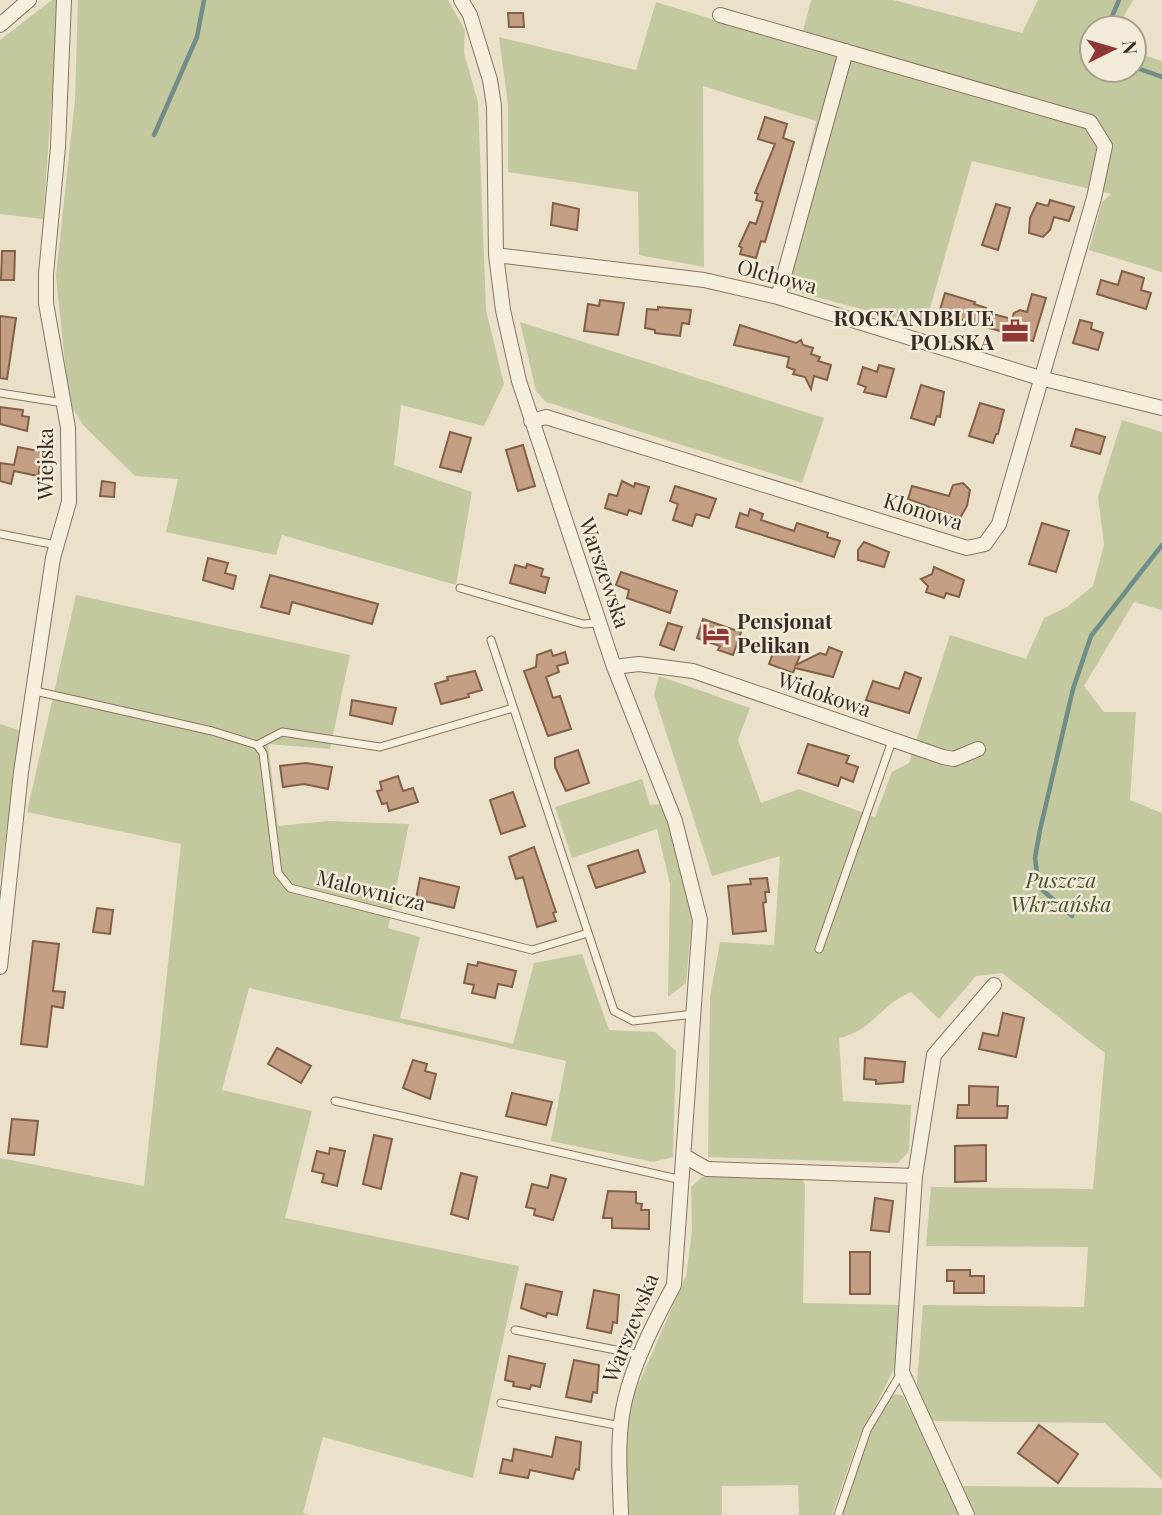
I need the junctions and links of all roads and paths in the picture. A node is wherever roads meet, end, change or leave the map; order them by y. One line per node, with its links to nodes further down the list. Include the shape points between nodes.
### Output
1 (29, 0): 5 (street)
2 (64, 0): 11 (street, Wiejska, via 46,303)
3 (461, 0): 7 (street, Warszewska, via 481,46 494,106)
4 (720, 15): 6 (street)
5 (0, 25)
6 (846, 51): 8 (street); 9 (street, Klonowa, via 1090,122 1105,146)
7 (496, 255): 8 (street, Olchowa, via 704,280); 13 (street, Warszewska, via 509,340)
8 (778, 297): 9 (street, Olchowa)
9 (1040, 378): 12 (street, Olchowa); 13 (street, Klonowa, via 999,524 985,544 976,548 546,417)
10 (0, 393): 11 (lane)
11 (64, 403): 15 (street, Wiejska, via 71,465 69,502)
12 (1162, 408)
13 (531, 421): 17 (street, Warszewska)
14 (0, 534): 15 (lane)
15 (57, 545): 20 (street, Wiejska)
16 (460, 588): 17 (lane, via 583,624)
17 (600, 623): 19 (street, Warszewska)
18 (491, 640): 21 (lane)
19 (614, 667): 22 (street, Widokowa, via 639,664 693,671); 29 (street, Warszewska, via 675,821 700,920)
20 (35, 691): 23 (lane); 27 (street, Wiejska, via 21,772)
21 (513, 708): 23 (lane, via 380,747 282,732); 25 (lane)
22 (892, 741): 24 (street, Widokowa, via 954,760); 26 (lane)
23 (257, 745): 25 (lane, Malownicza, via 263,753 278,873 290,888 531,950)
24 (978, 750)
25 (588, 933): 29 (lane, via 614,1011 633,1021)
26 (819, 949)
27 (0, 967)
28 (994, 985): 32 (street, via 934,1055)
29 (695, 1014): 31 (street, Warszewska)
30 (335, 1101): 33 (lane)
31 (686, 1157): 32 (street, via 707,1169); 33 (street, Warszewska)
32 (915, 1176): 36 (street)
33 (682, 1181): 35 (street, Warszewska, via 674,1285)
34 (515, 1331): 35 (lane)
35 (642, 1355): 38 (street, Warszewska, via 624,1401)
36 (902, 1372): 40 (lane, via 867,1430); 41 (street)
37 (501, 1403): 38 (lane)
38 (622, 1426): 39 (street, Warszewska)
39 (621, 1515)
40 (838, 1515)
41 (967, 1515)

